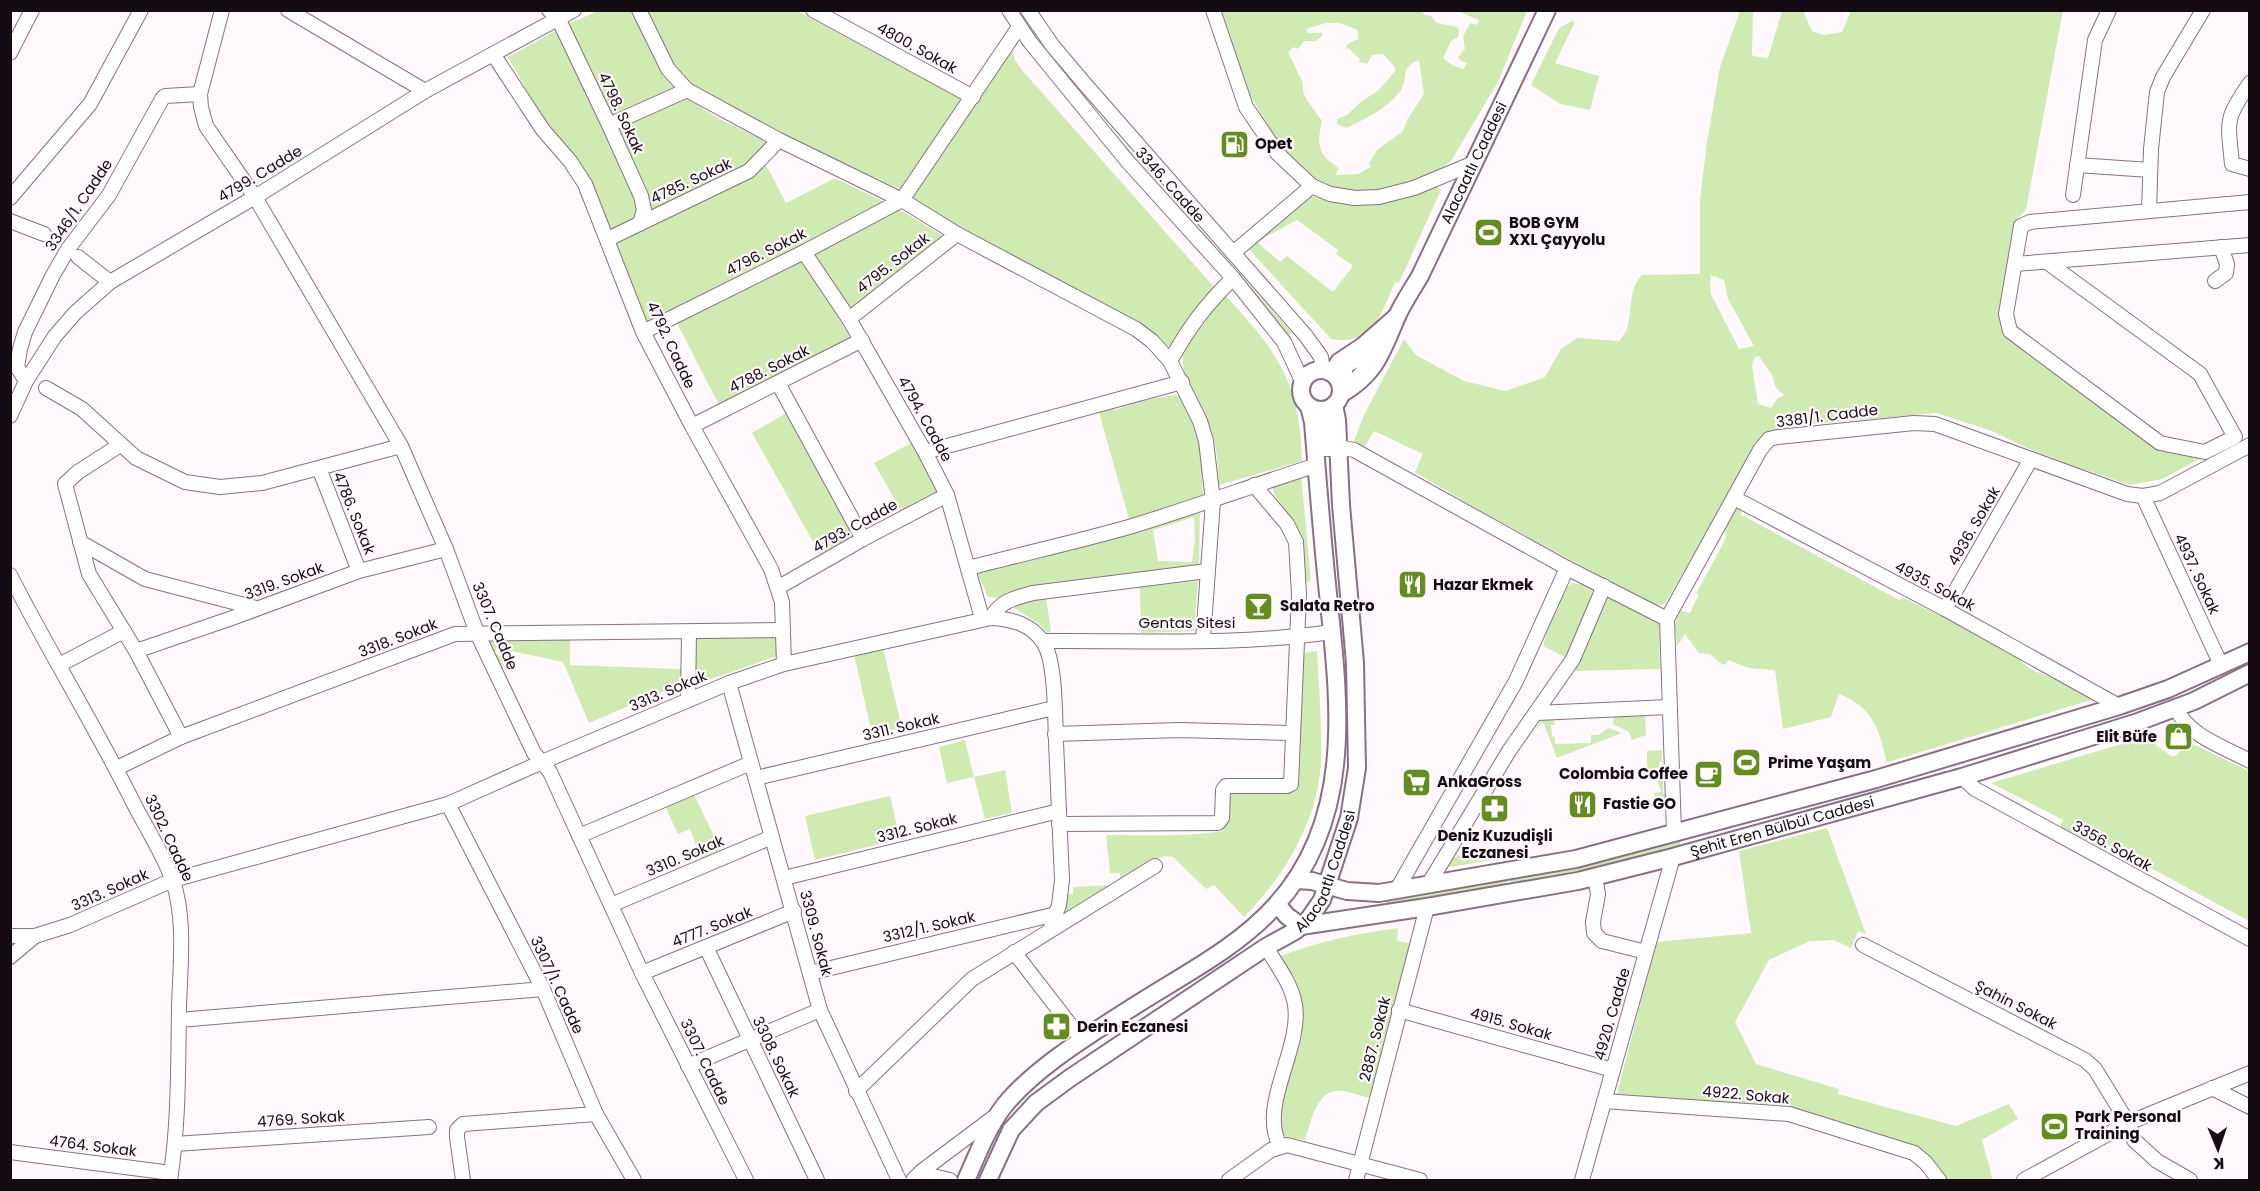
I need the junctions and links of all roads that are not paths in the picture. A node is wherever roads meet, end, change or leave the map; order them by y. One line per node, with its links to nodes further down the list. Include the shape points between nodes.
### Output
1 (32, 10): 16 (street)
2 (141, 10): 32 (street, via 90,104)
3 (222, 10): 21 (street)
4 (288, 10): 20 (street)
5 (574, 10): 14 (street, 4799. Cadde)
6 (639, 10): 19 (street, via 668,69)
7 (813, 10): 22 (street, 4800. Sokak)
8 (1009, 10): 15 (street, 3346. Cadde)
9 (1028, 10): 44 (street, 3346. Cadde, via 1084,83)
10 (1214, 10): 29 (street, via 1246,107 1278,154)
11 (1547, 10): 25 (main road, Alacaatlı Caddesi)
12 (2109, 10): 26 (street, via 2095,40)
13 (2202, 10): 28 (street, via 2157,92)
14 (553, 14): 17 (street, 4799. Cadde); 23 (street, 4798. Sokak)
15 (1020, 27): 22 (street); 48 (street, 3346. Cadde, via 1128,162)
16 (10, 53)
17 (493, 54): 20 (street, 4799. Cadde); 40 (street, 4792. Cadde, via 543,130 582,178)
18 (2250, 83): 27 (street, via 2233,108 2229,125 2232,164)
19 (687, 90): 23 (street); 24 (street)
20 (425, 91): 31 (street, 4799. Cadde)
21 (200, 94): 31 (street, 3307. Cadde, via 206,126); 57 (street, 3346/1. Cadde, via 162,99 109,195 68,249 38,303 20,348 17,367)
22 (973, 97): 33 (street)
23 (609, 125): 37 (street, 4798. Sokak, via 644,204)
24 (779, 140): 33 (street); 37 (street, 4785. Sokak, via 749,171)
25 (1474, 163): 29 (street, via 1414,188 1379,197 1330,194); 51 (main road, Alacaatlı Caddesi)
26 (2077, 165): 28 (street); 30 (street)
27 (2250, 169)
28 (2151, 170): 35 (street)
29 (1312, 186): 44 (street)
30 (2073, 195)
31 (255, 197): 50 (street, 4799. Cadde); 68 (street, 3307. Cadde)
32 (10, 198)
33 (902, 200): 39 (street); 43 (street, 4796. Sokak)
34 (2250, 202): 35 (street)
35 (2149, 211): 47 (street, via 2030,222 2021,226)
36 (10, 221): 38 (street)
37 (640, 223): 40 (street, 4785. Sokak)
38 (44, 234)
39 (957, 234): 52 (street, 4795. Sokak); 55 (street, via 1136,329)
40 (608, 239): 53 (street, 4792. Cadde)
41 (2250, 244): 42 (street)
42 (2221, 247): 46 (street); 49 (street, via 2226,255 2226,273)
43 (804, 252): 52 (street, 4794. Cadde); 53 (street, 4796. Sokak)
44 (1233, 253): 56 (street, 3346. Cadde, via 1310,340)
45 (78, 257): 50 (street)
46 (2047, 262): 47 (street); 47 (street, via 2200,374 2235,436 2205,452 2160,443 2010,331 2006,314)
47 (2015, 264)
48 (1233, 278): 55 (street, via 1206,304); 60 (street, 3346. Cadde, via 1284,342)
49 (2215, 281)
50 (110, 282): 57 (street, 4799. Cadde, via 68,320)
51 (1399, 313): 56 (main road, Alacaatlı Caddesi, via 1370,340); 62 (main road, Alacaatlı Caddesi, via 1388,342 1368,374)
52 (849, 319): 54 (street, 4794. Cadde)
53 (644, 332): 65 (street, 4792. Cadde)
54 (862, 340): 58 (street, 4788. Sokak); 70 (street, 4794. Cadde)
55 (1170, 361): 59 (street)
56 (1324, 369): 60 (main road, via 1312,372); 62 (main road, via 1340,384)
57 (26, 381): 64 (street, 4799. Cadde)
58 (778, 382): 65 (street, 4788. Sokak); 79 (street)
59 (1182, 382): 70 (street); 78 (street, via 1206,441)
60 (1303, 383): 63 (main road, via 1302,397)
61 (46, 388): 66 (street, via 82,410)
62 (1339, 400): 63 (main road, via 1322,410); 69 (main road, Alacaatlı Caddesi)
63 (1310, 406): 72 (main road, Alacaatlı Caddesi)
64 (10, 416)
65 (692, 426): 88 (street, 4792. Cadde)
66 (120, 445): 73 (street, via 136,458 185,482 220,487 262,483); 80 (street, via 65,484)
67 (2250, 445): 76 (street, via 2166,490)
68 (401, 446): 73 (street); 81 (street, 3307. Cadde)
69 (1338, 447): 82 (street, via 1354,450); 138 (main road, Alacaatlı Caddesi, via 1359,751 1349,818)
70 (925, 452): 75 (street, 4794. Cadde)
71 (2031, 459): 76 (street, 3381/1. Cadde, via 2127,494); 77 (street, 3381/1. Cadde, via 1928,423 1778,437 1764,444); 90 (street, 4936. Sokak)
72 (1317, 465): 74 (street); 96 (main road, Alacaatlı Caddesi)
73 (319, 468): 84 (street, 4786. Sokak)
74 (1254, 485): 78 (street); 98 (street, via 1287,524 1296,542)
75 (947, 495): 79 (street, 4793. Cadde); 83 (street, 4794. Cadde)
76 (2143, 496): 105 (street, 4937. Sokak)
77 (1734, 498): 90 (street, 4935. Sokak); 92 (street, 3381/1. Cadde)
78 (1213, 501): 83 (street, via 1127,528); 85 (street)
79 (863, 539): 88 (street, 4793. Cadde)
80 (80, 542): 89 (street, via 145,579); 94 (street, via 89,574)
81 (446, 549): 84 (street, 3319. Sokak); 97 (street, 3307. Cadde)
82 (1567, 567): 87 (street); 139 (street, via 1516,681)
83 (968, 568): 91 (street, 4794. Cadde)
84 (359, 571): 89 (street, 3319. Sokak)
85 (1207, 571): 91 (street, via 1033,593 1001,604); 99 (street)
86 (10, 575): 104 (street, 3302. Cadde)
87 (1604, 586): 92 (street); 114 (street, via 1573,659)
88 (779, 587): 93 (street, 4792. Cadde)
89 (256, 608): 101 (street, 3319. Sokak)
90 (1945, 609): 110 (street, 4935. Sokak)
91 (987, 618): 100 (street, 3313. Sokak, via 1010,619); 103 (street, 3313. Sokak)
92 (1667, 619): 111 (street)
93 (783, 630): 95 (street, 3318. Sokak); 103 (street, 4792. Cadde)
94 (124, 631): 101 (street); 104 (street)
95 (689, 632): 97 (street, 3318. Sokak); 109 (street)
96 (1331, 632): 98 (street, Gentas Sitesi); 136 (main road, Alacaatlı Caddesi, via 1336,769 1327,812)
97 (477, 633): 117 (street, 3318. Sokak, via 455,634); 119 (street, 3307. Cadde, via 534,753)
98 (1296, 637): 99 (street, Gentas Sitesi); 115 (street)
99 (1203, 640): 100 (street, Gentas Sitesi)
100 (1043, 641): 112 (street)
101 (136, 651): 117 (street)
102 (2250, 651): 105 (main road, Şehit Eren Bülbül Caddesi)
103 (784, 664): 107 (street, 3313. Sokak)
104 (59, 665): 121 (street, 3302. Cadde)
105 (2221, 665): 108 (main road, Şehit Eren Bülbül Caddesi)
106 (2250, 673): 113 (main road, Şehit Eren Bülbül Caddesi)
107 (729, 683): 109 (street, 3313. Sokak); 120 (street, 3309. Sokak)
108 (2169, 689): 110 (main road, Şehit Eren Bülbül Caddesi); 113 (main road)
109 (688, 700): 119 (street, 3313. Sokak)
110 (2120, 706): 124 (main road, Şehit Eren Bülbül Caddesi)
111 (1669, 707): 114 (street); 128 (street)
112 (1054, 708): 116 (street); 123 (street, 3311. Sokak)
113 (2176, 708): 118 (street, via 2192,729); 122 (main road, Şehit Eren Bülbül Caddesi)
114 (1536, 713): 137 (street, via 1509,750)
115 (1292, 733): 116 (street, via 1179,730); 126 (street, 3312. Sokak, via 1291,784 1226,786 1220,822)
116 (1055, 734): 126 (street)
117 (182, 737): 121 (street, 3318. Sokak)
118 (2250, 761)
119 (542, 762): 125 (street, 3313. Sokak); 129 (street, 3307. Cadde)
120 (751, 763): 123 (street, 3309. Sokak); 129 (street)
121 (117, 768): 135 (street, 3302. Cadde)
122 (1962, 777): 127 (main road, Şehit Eren Bülbül Caddesi); 149 (street, 3356. Sokak, via 1975,789)
123 (756, 778): 130 (street, 3309. Sokak)
124 (1803, 799): 127 (main road); 128 (main road, Şehit Eren Bülbül Caddesi)
125 (448, 804): 135 (street, 3313. Sokak); 158 (street, 3307/1. Cadde)
126 (1059, 817): 134 (street, 3312. Sokak); 144 (street, via 1062,880)
127 (1809, 820): 131 (main road, Şehit Eren Bülbül Caddesi)
128 (1674, 833): 137 (main road, Şehit Eren Bülbül Caddesi, via 1576,859)
129 (579, 836): 141 (street, 3307. Cadde)
130 (772, 837): 134 (street, 3309. Sokak); 141 (street, 3310. Sokak)
131 (1673, 856): 133 (main road, Şehit Eren Bülbül Caddesi); 154 (street, 4920. Cadde)
132 (1155, 866): 146 (street)
133 (1595, 877): 142 (main road, Şehit Eren Bülbül Caddesi); 154 (street, via 1598,894 1594,933 1602,941)
134 (784, 878): 143 (street, 3309. Sokak)
135 (173, 880): 148 (street, 3313. Sokak); 161 (street, 3302. Cadde, via 181,925)
136 (1296, 880): 138 (main road, Şehit Eren Bülbül Caddesi); 140 (main road, Alacaatlı Caddesi)
137 (1428, 885): 139 (main road, Şehit Eren Bülbül Caddesi)
138 (1327, 887): 139 (main road, Şehit Eren Bülbül Caddesi); 145 (main road, Alacaatlı Caddesi, via 1317,910)
139 (1396, 891)
140 (1277, 904): 145 (main road); 163 (main road, Alacaatlı Caddesi, via 1220,952)
141 (611, 905): 156 (street, 3307. Cadde)
142 (1427, 907): 145 (main road, Şehit Eren Bülbül Caddesi); 159 (street, 2887. Sokak)
143 (794, 911): 151 (street, 4777. Sokak); 157 (street, 3309. Sokak)
144 (1056, 914): 146 (street); 157 (street, 3312/1. Sokak)
145 (1301, 926): 152 (main road, Alacaatlı Caddesi)
146 (1050, 930): 153 (street)
147 (10, 936): 148 (street)
148 (35, 936): 155 (street)
149 (2250, 939)
150 (1863, 945): 173 (street, Şahin Sokak, via 2085,1060 2095,1069)
151 (706, 947): 156 (street, 4777. Sokak); 162 (street, 3308. Sokak)
152 (1266, 947): 176 (street, via 1296,1006 1273,1118); 188 (main road, Alacaatlı Caddesi, via 1036,1103 1011,1130)
153 (1014, 951): 163 (street); 168 (street, via 972,979)
154 (1646, 952): 165 (street, 4920. Cadde)
155 (10, 957)
156 (642, 973): 164 (street, 3307. Cadde)
157 (810, 973): 160 (street, 3309. Sokak)
158 (543, 989): 161 (street); 171 (street, 3307/1. Cadde)
159 (1399, 1010): 165 (street, 4915. Sokak); 178 (street, 2887. Sokak)
160 (820, 1011): 162 (street); 168 (street, 3309. Sokak)
161 (179, 1020): 175 (street, 3302. Cadde)
162 (749, 1040): 164 (street); 183 (street, 3308. Sokak)
163 (1082, 1040): 172 (main road, Alacaatlı Caddesi, via 1026,1083)
164 (688, 1066): 182 (street, 3307. Cadde)
165 (1613, 1070): 169 (street, 4920. Cadde)
166 (2250, 1073): 167 (street)
167 (2212, 1088): 170 (street); 173 (street)
168 (856, 1091): 184 (street, 3309. Sokak)
169 (1604, 1101): 192 (street, 4920. Cadde); 193 (street, 4922. Sokak, via 1789,1114 1914,1153)
170 (2250, 1107)
171 (596, 1114): 180 (street, via 468,1122 459,1127 457,1137); 181 (street, 3307/1. Cadde)
172 (998, 1114): 185 (street); 187 (main road, Alacaatlı Caddesi)
173 (2128, 1124): 194 (street); 195 (street, Şahin Sokak, via 2134,1140 2147,1153)
174 (429, 1127): 175 (street, 4769. Sokak)
175 (175, 1144): 179 (street, 3302. Cadde)
176 (1280, 1146): 178 (street, via 1294,1145); 189 (street)
177 (10, 1152): 179 (street, 4764. Sokak)
178 (1360, 1163): 190 (street, 2887. Sokak); 191 (street)
179 (171, 1177)
180 (463, 1180)
181 (634, 1180)
182 (746, 1180)
183 (817, 1180)
184 (899, 1180)
185 (913, 1180): 186 (street, via 933,1176)
186 (950, 1180)
187 (966, 1180)
188 (988, 1180)
189 (1229, 1180)
190 (1356, 1180)
191 (1420, 1180)
192 (1582, 1180)
193 (1939, 1180)
194 (2024, 1180)
195 (2190, 1180)

